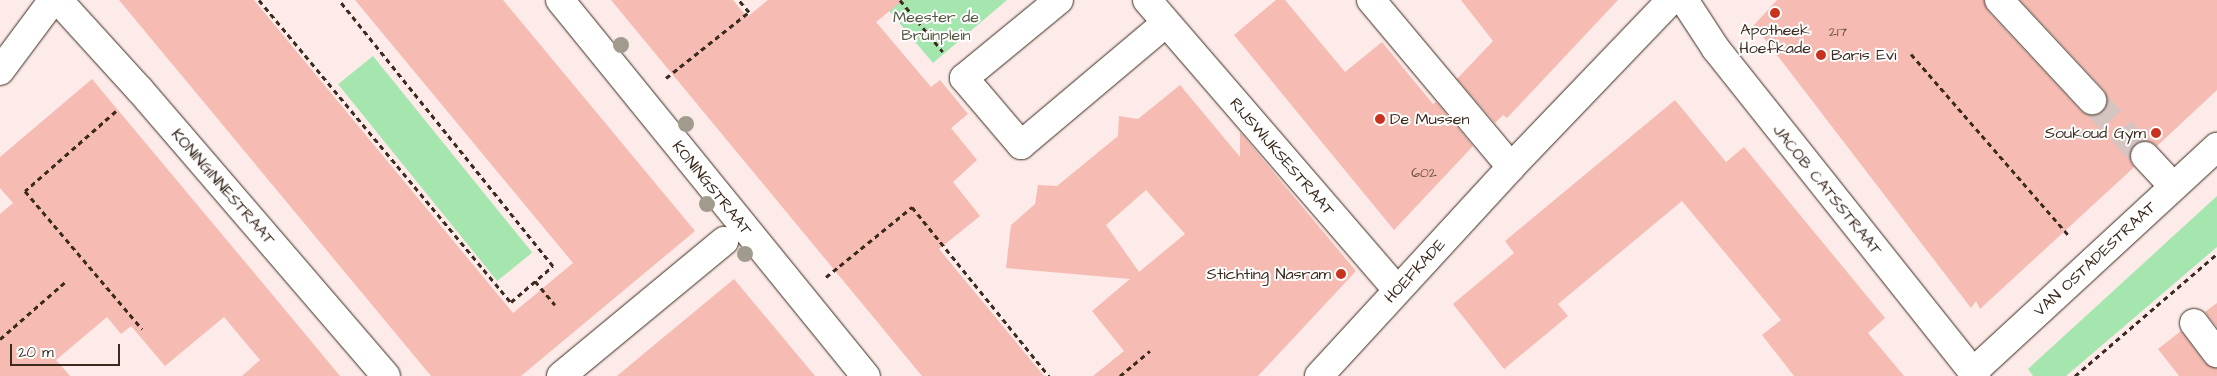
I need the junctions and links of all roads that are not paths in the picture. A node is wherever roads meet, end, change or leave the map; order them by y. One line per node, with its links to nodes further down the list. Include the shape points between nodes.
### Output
1 (53, 0): 11 (street)
2 (58, 0): 22 (street, KONINGINNESTRAAT, via 140,90)
3 (560, 0): 24 (street, KONINGSTRAAT)
4 (1059, 0): 10 (street, via 964,78 1021,144)
5 (1147, 0): 10 (street, RIJSWIJKSESTRAAT)
6 (1371, 0): 15 (street)
7 (1671, 0): 15 (street, HOEFKADE)
8 (1684, 0): 21 (street, JACOB CATSSTRAAT, via 1716,49)
9 (1999, 0): 12 (street)
10 (1166, 23): 18 (street, RIJSWIJKSESTRAAT)
11 (0, 71)
12 (2092, 100)
13 (2217, 146): 16 (street, VAN OSTADESTRAAT)
14 (2145, 156): 16 (street)
15 (1511, 167): 18 (street, HOEFKADE)
16 (2173, 186): 21 (street, VAN OSTADESTRAAT)
17 (724, 241): 23 (street)
18 (1397, 290): 25 (street, HOEFKADE)
19 (2194, 323): 20 (street)
20 (2217, 353)
21 (1974, 374)
22 (386, 376)
23 (561, 376)
24 (866, 376)
25 (1319, 376)

